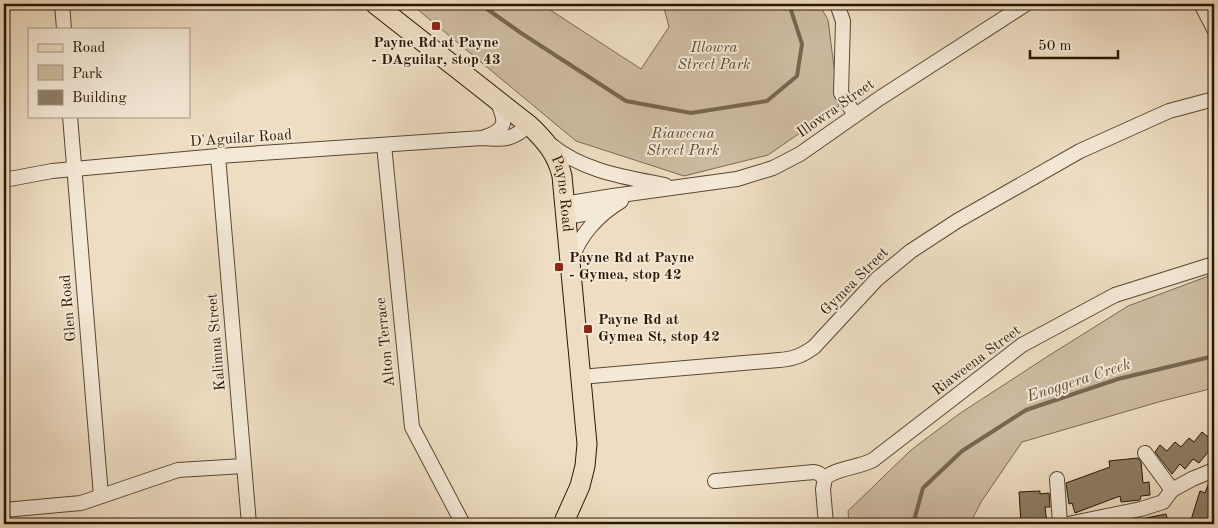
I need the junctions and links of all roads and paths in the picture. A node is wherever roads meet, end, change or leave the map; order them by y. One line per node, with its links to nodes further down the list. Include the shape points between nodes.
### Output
1 (62, 4): 6 (street)
2 (375, 4): 9 (main road, Payne Road)
3 (837, 4): 10 (street, via 842,20 841,93)
4 (1026, 4): 10 (street, Illowra Street)
5 (1201, 4): 7 (street)
6 (64, 28)
7 (1214, 29)
8 (1214, 99): 24 (street, Gymea Street, via 1168,111 1080,151 956,221 911,250 877,279 803,355 791,359)
9 (497, 100): 12 (main road, Payne Road); 13 (street, D'Aguilar Road, via 504,118 503,126 497,133)
10 (855, 115): 18 (street, Illowra Street, via 800,154 773,168 737,179)
11 (70, 118): 16 (street, Glen Road)
12 (535, 131): 13 (street, D'Aguilar Road, via 506,139); 18 (street, via 564,155 592,168); 21 (main road, Payne Road, via 553,151 559,164)
13 (482, 138): 14 (street, D'Aguilar Road)
14 (384, 145): 15 (street, D'Aguilar Road); 35 (street, Alton Terrace, via 412,427)
15 (218, 156): 16 (street, D'Aguilar Road); 26 (street, Kalimna Street)
16 (74, 169): 17 (street, D'Aguilar Road); 32 (street, Glen Road)
17 (4, 180)
18 (681, 187): 19 (street, Illowra Street)
19 (646, 192): 20 (street, Illowra Street); 21 (street, Illowra Street)
20 (621, 201): 21 (street, Illowra Street, via 602,209); 23 (street, via 599,218 583,237 573,253)
21 (565, 211): 23 (main road, Payne Road)
22 (1214, 264): 28 (street, Riaweena Street, via 1115,295 1022,345 873,460)
23 (570, 267): 24 (main road, Payne Road)
24 (580, 377): 36 (main road, Payne Road, via 585,466)
25 (1145, 453): 31 (street)
26 (243, 466): 32 (street, via 178,470); 34 (street, Kalimna Street)
27 (1214, 470): 31 (street)
28 (825, 478): 30 (street, via 814,472); 37 (street)
29 (1056, 479): 38 (street)
30 (716, 481)
31 (1172, 490): 39 (street, via 1163,502)
32 (101, 496): 33 (street, via 81,503)
33 (4, 510)
34 (248, 524)
35 (463, 524)
36 (563, 524)
37 (826, 524)
38 (1060, 524)
39 (1068, 524)

